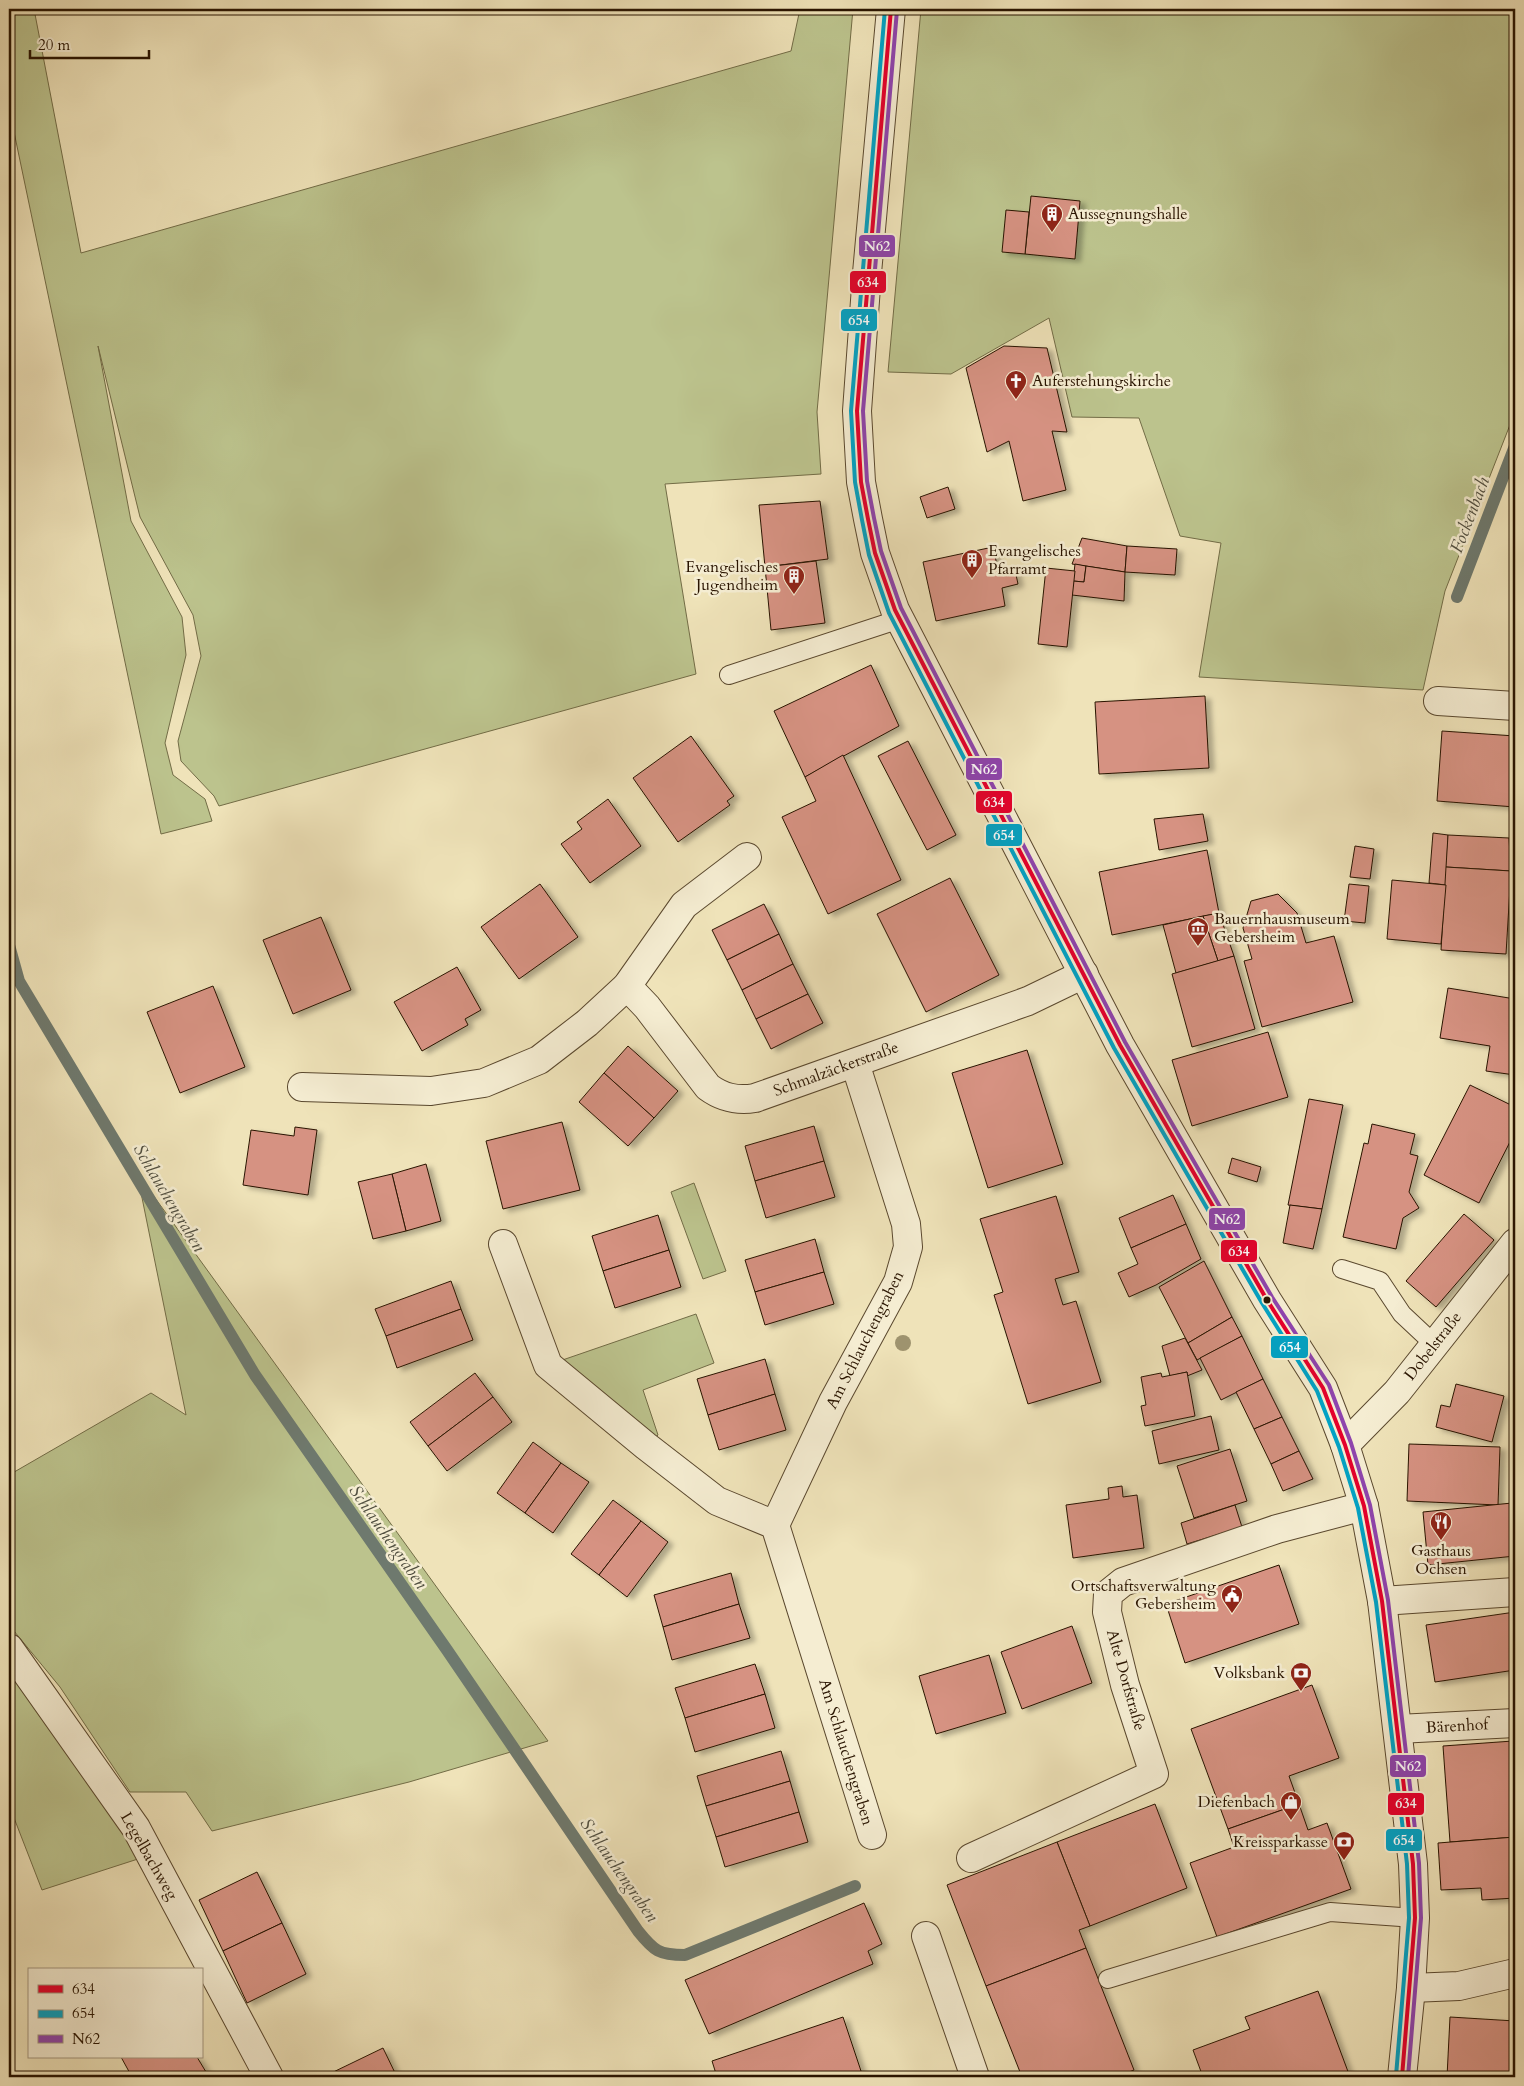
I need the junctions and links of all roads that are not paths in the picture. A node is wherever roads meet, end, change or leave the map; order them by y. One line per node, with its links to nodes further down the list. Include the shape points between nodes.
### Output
1 (891, 9): 2 (street, via 858,411 861,482 868,519 884,582)
2 (900, 619): 3 (lane); 7 (street)
3 (729, 675)
4 (1438, 701): 5 (street)
5 (1515, 706)
6 (747, 857): 8 (street, via 684,905)
7 (1084, 974): 9 (street, Schmalzäckerstraße, via 1028,1001); 15 (street, via 1120,1045 1267,1300 1323,1388)
8 (627, 986): 9 (street, Schmalzäckerstraße, via 708,1087 724,1097 755,1098); 10 (street, via 588,1023 539,1060 484,1083 431,1091)
9 (855, 1063): 17 (street, Am Schlauchengraben, via 906,1224 908,1247 898,1282 833,1402)
10 (302, 1087)
11 (1515, 1243): 14 (street, Dobelstraße)
12 (503, 1244): 17 (street, via 548,1365 718,1500)
13 (1342, 1269): 14 (lane, via 1380,1281 1402,1314)
14 (1434, 1344): 15 (street, Dobelstraße, via 1397,1392)
15 (1345, 1445): 16 (street)
16 (1364, 1506): 19 (street); 24 (street, Alte Dorfstraße, via 1277,1529 1123,1582 1108,1594 1107,1612 1125,1685 1154,1774)
17 (775, 1525): 23 (street, Am Schlauchengraben)
18 (1515, 1592): 19 (street)
19 (1382, 1601): 22 (street)
20 (9, 1648): 30 (street, Legelbachweg, via 136,1828)
21 (1515, 1723): 22 (street, Bärenhof)
22 (1398, 1729): 25 (street, via 1413,1864)
23 (872, 1835)
24 (971, 1858)
25 (1415, 1918): 28 (lane, via 1330,1912); 29 (street)
26 (926, 1936): 31 (street)
27 (1515, 1973): 29 (street, via 1459,1986)
28 (1108, 1979)
29 (1411, 1988): 32 (street)
30 (270, 2077)
31 (975, 2077)
32 (1402, 2077)

